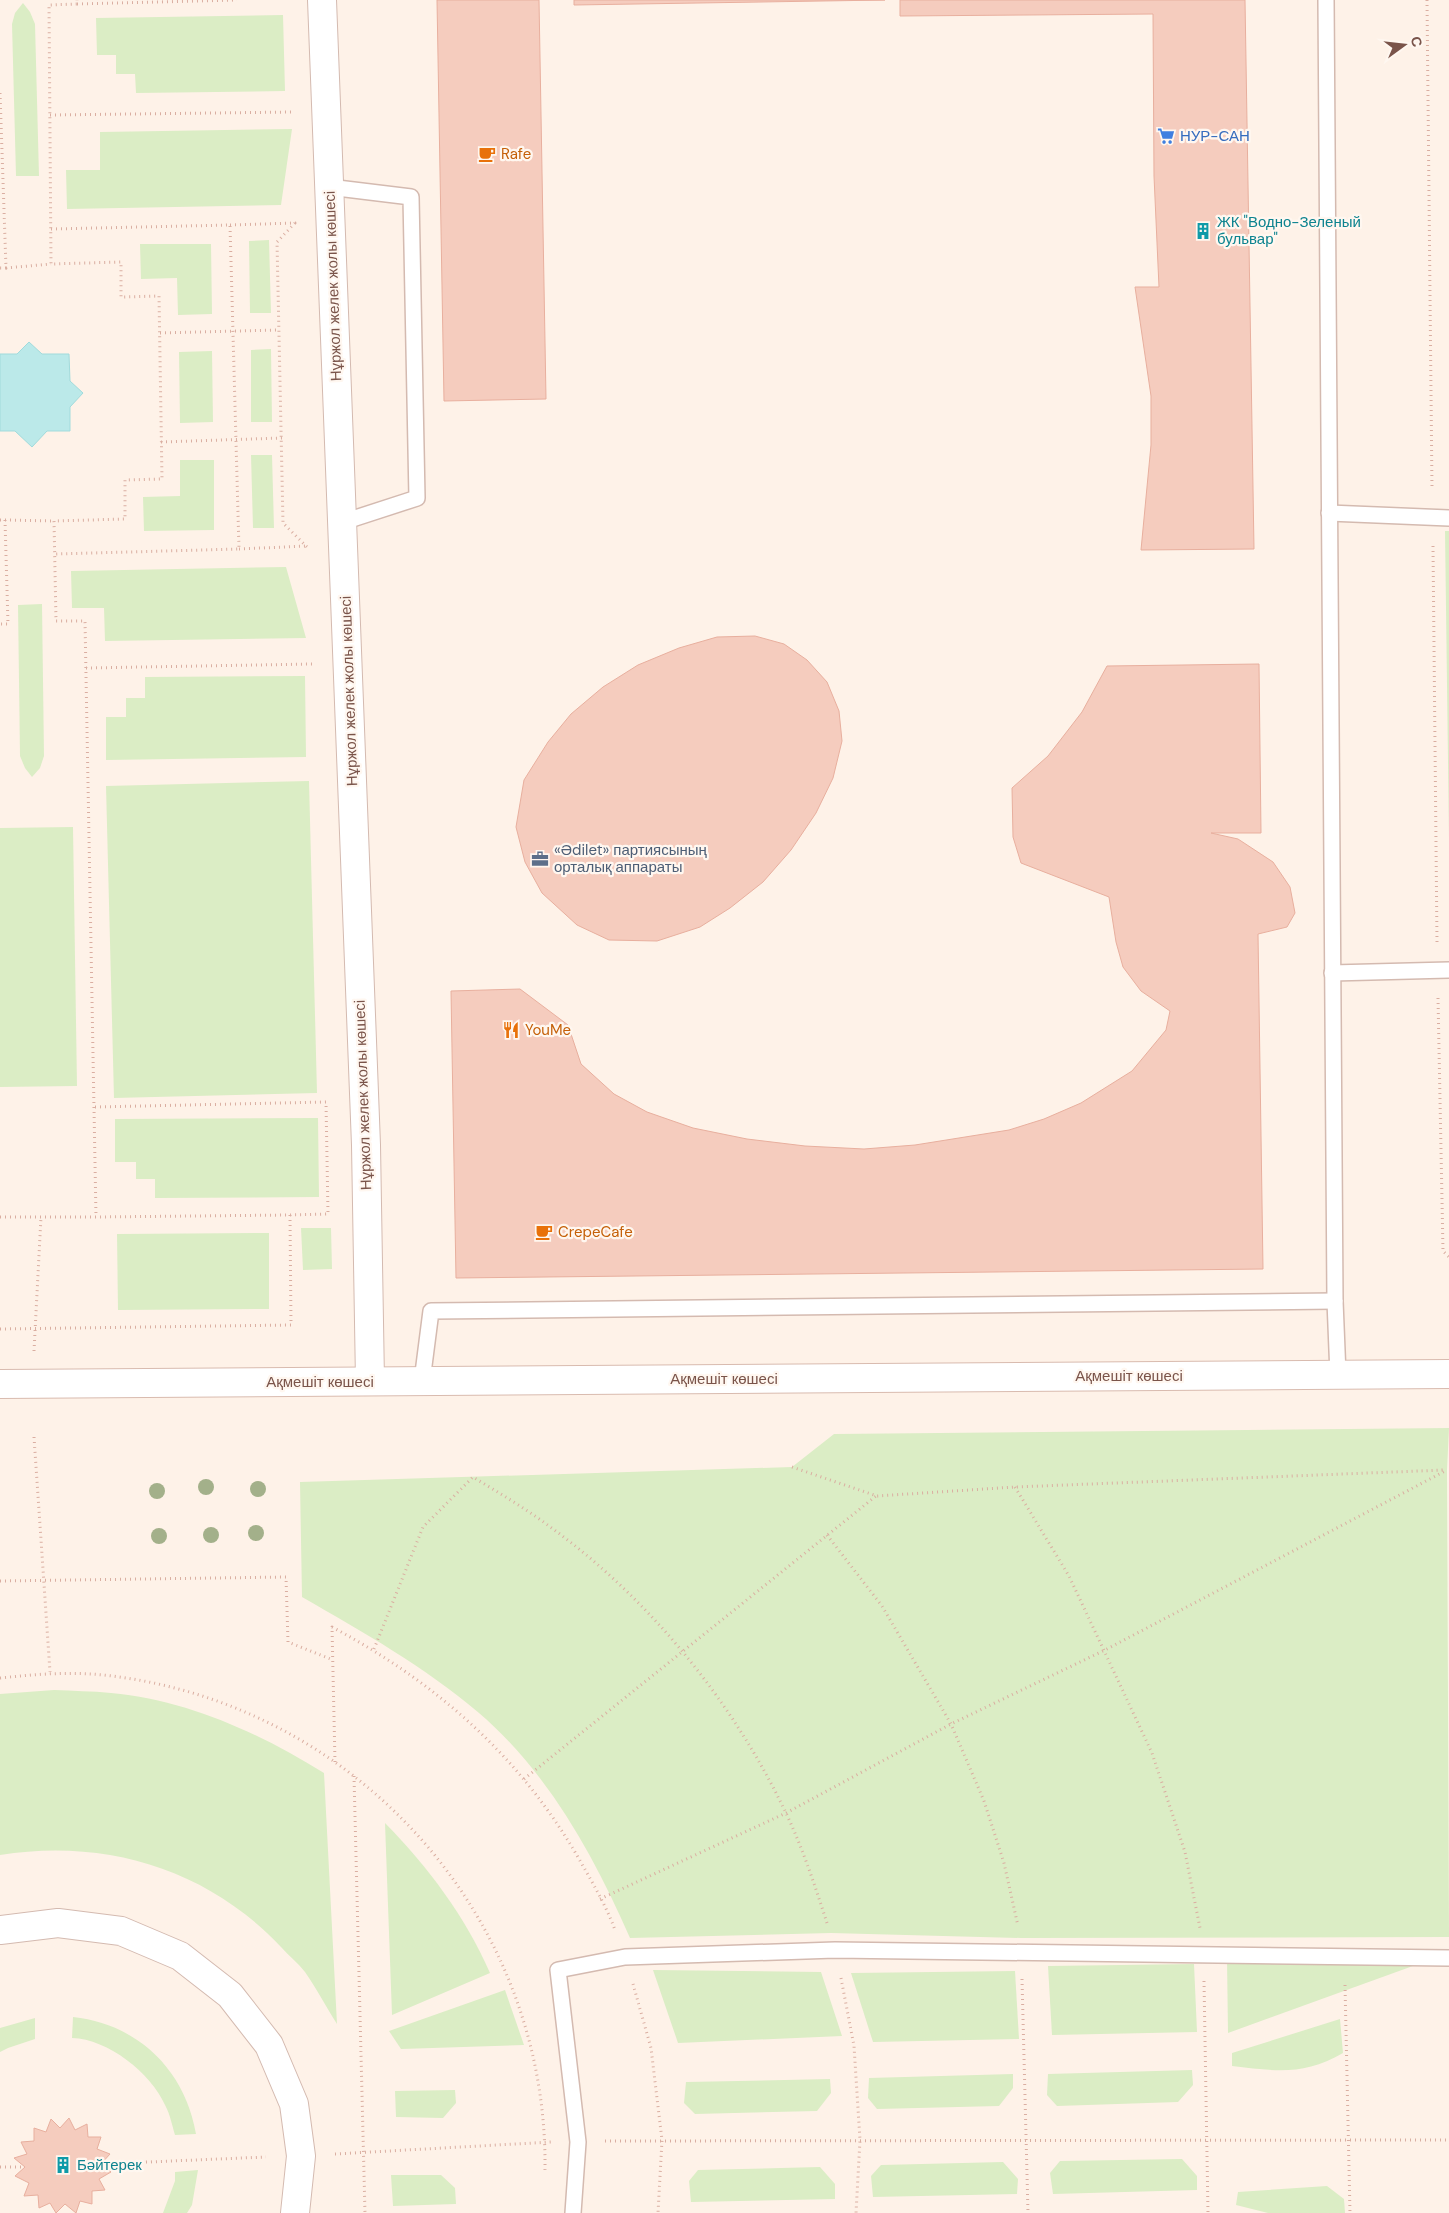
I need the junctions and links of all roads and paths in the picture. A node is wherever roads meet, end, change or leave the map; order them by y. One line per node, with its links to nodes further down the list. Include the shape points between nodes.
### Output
1 (236, 0): 5 (path)
2 (322, 0): 10 (street, Нұржол желек жолы көшесі)
3 (1326, 0): 24 (lane)
4 (1427, 0): 25 (path)
5 (77, 2): 9 (path, via 49,5)
6 (0, 93): 8 (path)
7 (293, 112): 9 (path)
8 (0, 114): 14 (path)
9 (50, 115): 12 (path)
10 (329, 187): 30 (street, Нұржол желек жолы көшесі); 30 (lane, via 411,197 417,498)
11 (230, 225): 12 (path); 18 (path, via 295,223 278,242); 19 (path)
12 (51, 229): 15 (path)
13 (0, 236): 14 (path)
14 (5, 236): 17 (path)
15 (51, 264): 17 (path); 20 (path, via 120,262 121,297 160,296)
16 (0, 268): 17 (path)
17 (6, 268)
18 (279, 330): 19 (path); 21 (path)
19 (234, 331): 20 (path); 22 (path)
20 (160, 333): 23 (path)
21 (282, 438): 22 (path); 31 (path, via 283,523)
22 (236, 440): 23 (path); 32 (path)
23 (161, 442): 29 (path, via 162,479 125,480 125,519)
24 (1329, 512): 25 (lane); 41 (lane)
25 (1432, 517): 26 (lane); 40 (path)
26 (1449, 518)
27 (0, 520): 28 (path)
28 (5, 520): 29 (path); 33 (path)
29 (54, 521): 34 (path)
30 (342, 522): 54 (street, Нұржол желек жолы көшесі, via 366,1136)
31 (307, 546): 32 (path); 36 (path)
32 (239, 549): 34 (path)
33 (6, 554): 35 (path); 37 (path, via 8,624)
34 (55, 554): 39 (path, via 56,621 85,621)
35 (0, 555)
36 (308, 556)
37 (0, 624)
38 (314, 654): 39 (path, via 315,664)
39 (86, 668): 42 (path)
40 (1443, 970): 41 (lane); 47 (path, via 1442,1251)
41 (1332, 973): 48 (lane)
42 (94, 1107): 43 (path, via 326,1102 328,1214); 46 (path)
43 (290, 1215): 46 (path); 49 (path, via 291,1325)
44 (0, 1217): 45 (path)
45 (41, 1217): 46 (path); 49 (path)
46 (96, 1217)
47 (1449, 1257)
48 (1334, 1301): 53 (lane); 55 (lane, via 431,1311)
49 (34, 1328): 50 (path); 51 (path)
50 (0, 1329)
51 (33, 1358)
52 (1449, 1374): 53 (street, Ақмешіт көшесі)
53 (1338, 1375): 55 (street, Ақмешіт көшесі)
54 (370, 1381): 55 (street, Ақмешіт көшесі); 56 (street, Ақмешіт көшесі)
55 (422, 1381)
56 (0, 1384)
57 (34, 1437): 63 (path)
58 (792, 1467): 61 (path)
59 (1448, 1470): 60 (path); 66 (path)
60 (1015, 1487): 61 (path); 66 (path, via 1069,1576)
61 (877, 1496): 62 (path)
62 (827, 1536): 67 (path); 71 (path, via 882,1606)
63 (44, 1580): 64 (path); 68 (path, via 286,1577 288,1642); 69 (path)
64 (0, 1581)
65 (374, 1649): 67 (path, via 423,1526 473,1476 550,1526 620,1585); 68 (path, via 332,1627); 74 (path, via 419,1679 462,1714)
66 (1105, 1650): 71 (path); 80 (path, via 1152,1753 1185,1852)
67 (683, 1652): 74 (path); 75 (path, via 739,1729)
68 (333, 1660): 72 (path)
69 (50, 1672): 70 (path); 72 (path, via 112,1676 174,1687 234,1706 290,1733)
70 (0, 1678)
71 (951, 1724): 75 (path); 79 (path, via 984,1801 1004,1864 1021,1938)
72 (335, 1762): 73 (path)
73 (354, 1775): 90 (path, via 391,1806 434,1852 471,1903 504,1967 523,2017 538,2078); 92 (path)
74 (524, 1779): 76 (path, via 567,1837)
75 (786, 1813): 76 (path); 78 (path, via 811,1872)
76 (600, 1899): 82 (path)
77 (0, 1930): 93 (street, via 58,1923 122,1931 180,1956 230,1995 269,2045 294,2104)
78 (835, 1950): 79 (lane); 82 (lane); 85 (path, via 854,2046)
79 (1021, 1954): 80 (lane); 86 (path)
80 (1204, 1955): 81 (lane); 87 (path)
81 (1344, 1956): 83 (lane); 88 (path)
82 (625, 1957): 84 (path, via 651,2048); 91 (lane, via 558,1970)
83 (1449, 1958)
84 (662, 2140): 85 (path); 91 (path); 101 (path)
85 (860, 2140): 86 (path); 102 (path)
86 (1025, 2140): 87 (path); 103 (path)
87 (1206, 2140): 88 (path); 104 (path)
88 (1348, 2140): 89 (path); 105 (path)
89 (1449, 2140)
90 (546, 2142): 91 (path); 92 (path); 97 (path)
91 (578, 2142): 100 (lane)
92 (363, 2152): 93 (path); 99 (path)
93 (301, 2156): 94 (path); 98 (street)
94 (101, 2164)
95 (0, 2167): 96 (path)
96 (25, 2167)
97 (545, 2178)
98 (295, 2213)
99 (365, 2213)
100 (573, 2213)
101 (658, 2213)
102 (856, 2213)
103 (1028, 2213)
104 (1208, 2213)
105 (1350, 2213)

